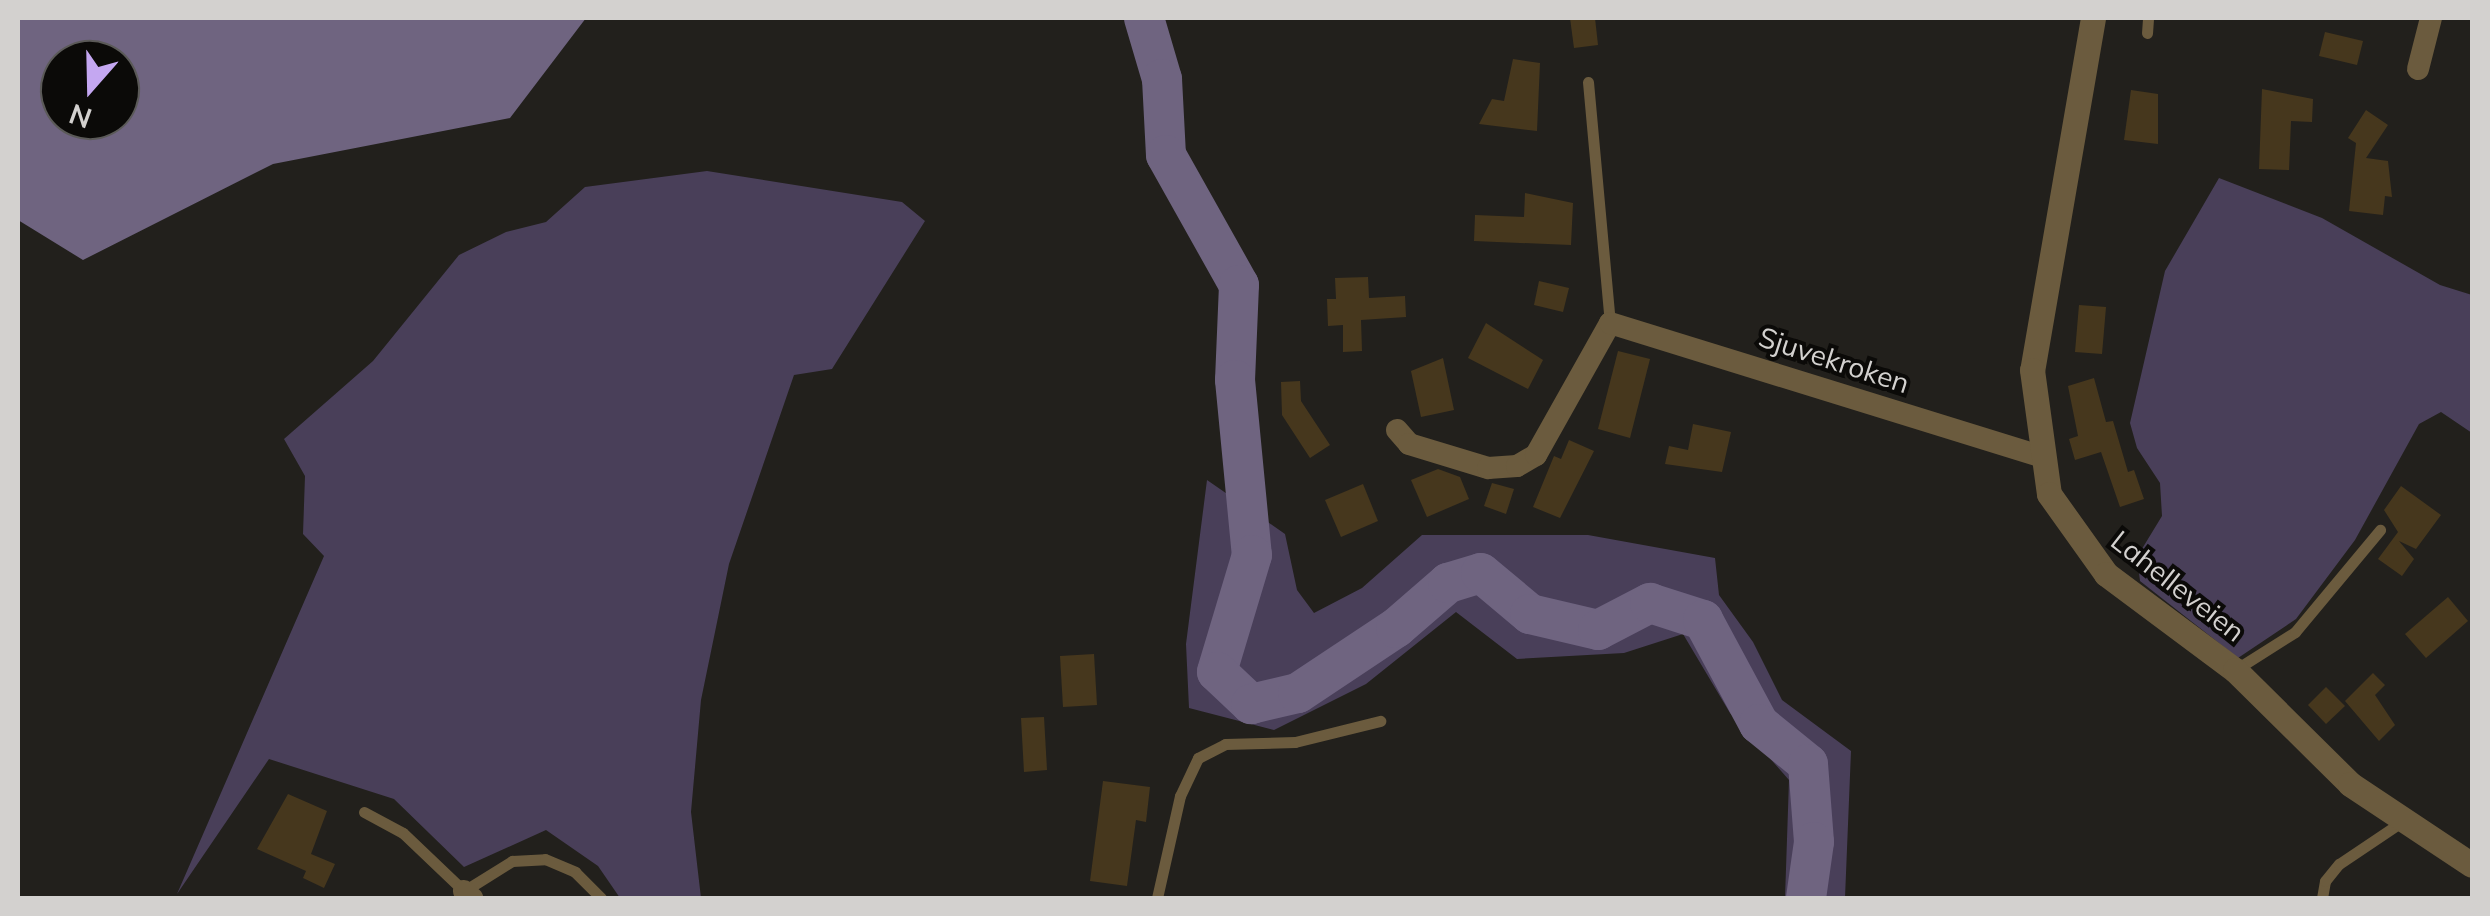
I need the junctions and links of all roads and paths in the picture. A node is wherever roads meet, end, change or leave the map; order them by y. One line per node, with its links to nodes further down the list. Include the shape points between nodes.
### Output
1 (2093, 18): 9 (street, Lahelleveien, via 2032,370)
2 (2148, 18): 4 (lane)
3 (2432, 18): 5 (street)
4 (2147, 33)
5 (2418, 69)
6 (1588, 82): 7 (lane)
7 (1610, 323): 8 (street, via 1536,455 1517,466 1472,463 1409,444); 9 (street, Sjuvekroken)
8 (1398, 430)
9 (2040, 456): 11 (street, Lahelleveien, via 2049,494 2094,561)
10 (2380, 530): 11 (lane, via 2294,632)
11 (2235, 670): 14 (street, Lahelleveien, via 2350,784)
12 (1380, 721): 18 (lane, via 1296,742 1224,744 1198,758 1180,796)
13 (364, 812): 16 (lane, via 403,833)
14 (2400, 823): 15 (street, Lahelleveien); 19 (lane, via 2340,864)
15 (2472, 866)
16 (468, 895): 17 (lane, via 512,861 545,859 575,872)
17 (601, 898)
18 (1157, 898)
19 (2322, 898)

